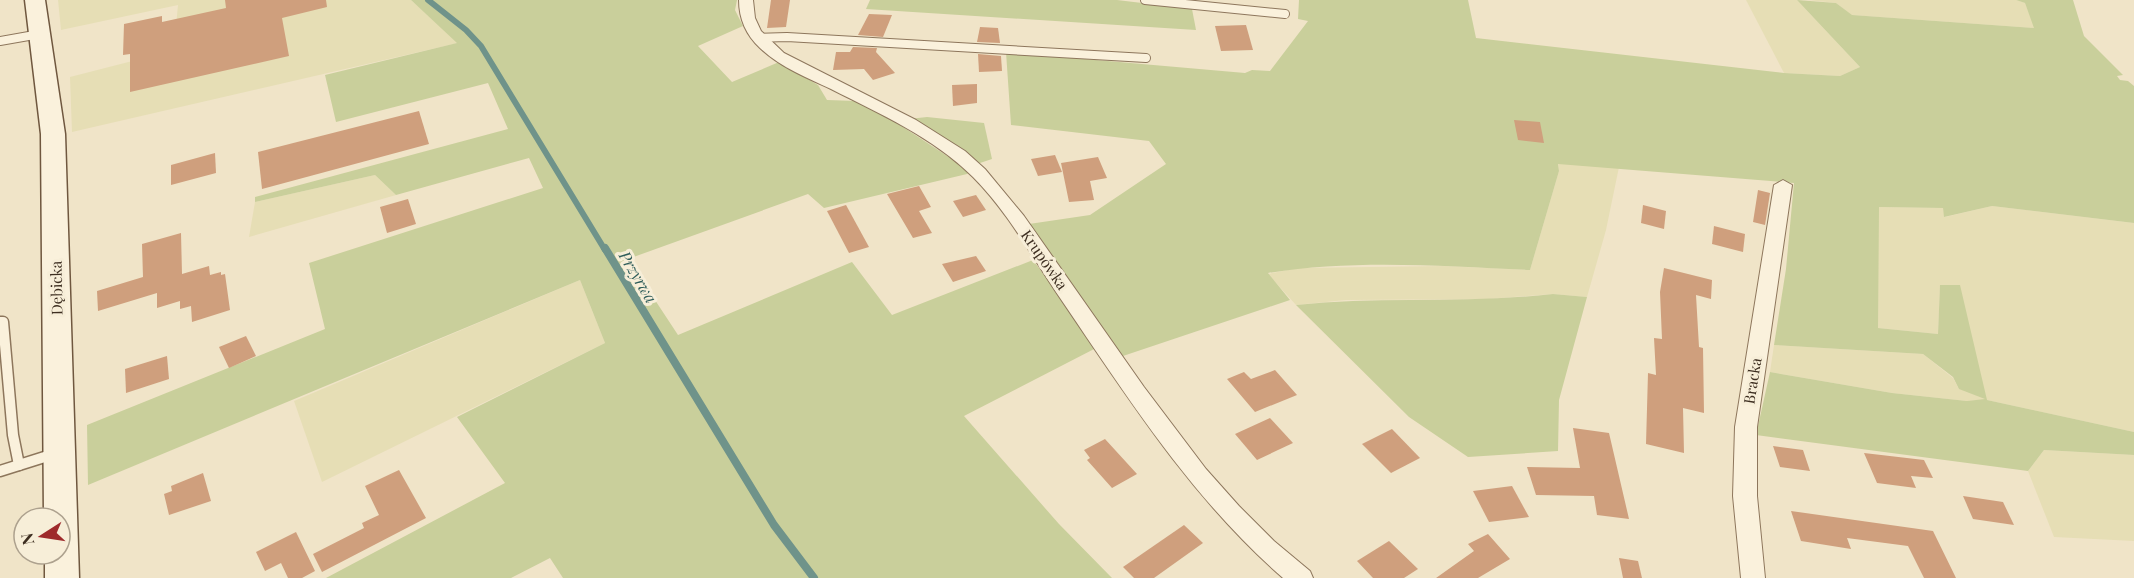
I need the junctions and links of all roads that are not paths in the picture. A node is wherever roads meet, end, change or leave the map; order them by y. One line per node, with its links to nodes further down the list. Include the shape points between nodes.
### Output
1 (35, 0): 5 (street, Dębicka)
2 (746, 0): 6 (street, Krupówka, via 746,15)
3 (1145, 0): 4 (lane)
4 (1285, 14)
5 (40, 34): 7 (lane); 11 (street, Dębicka, via 53,134)
6 (758, 38): 8 (lane); 15 (street, Krupówka, via 793,65 927,134 978,173 1017,221 1190,463 1251,534)
7 (0, 41)
8 (1146, 58)
9 (1783, 185): 16 (street, Bracka, via 1746,427 1745,496)
10 (0, 322): 12 (lane)
11 (59, 452): 12 (lane); 14 (street, Dębicka)
12 (19, 465): 13 (lane)
13 (0, 471)
14 (62, 578)
15 (1301, 578)
16 (1753, 578)

